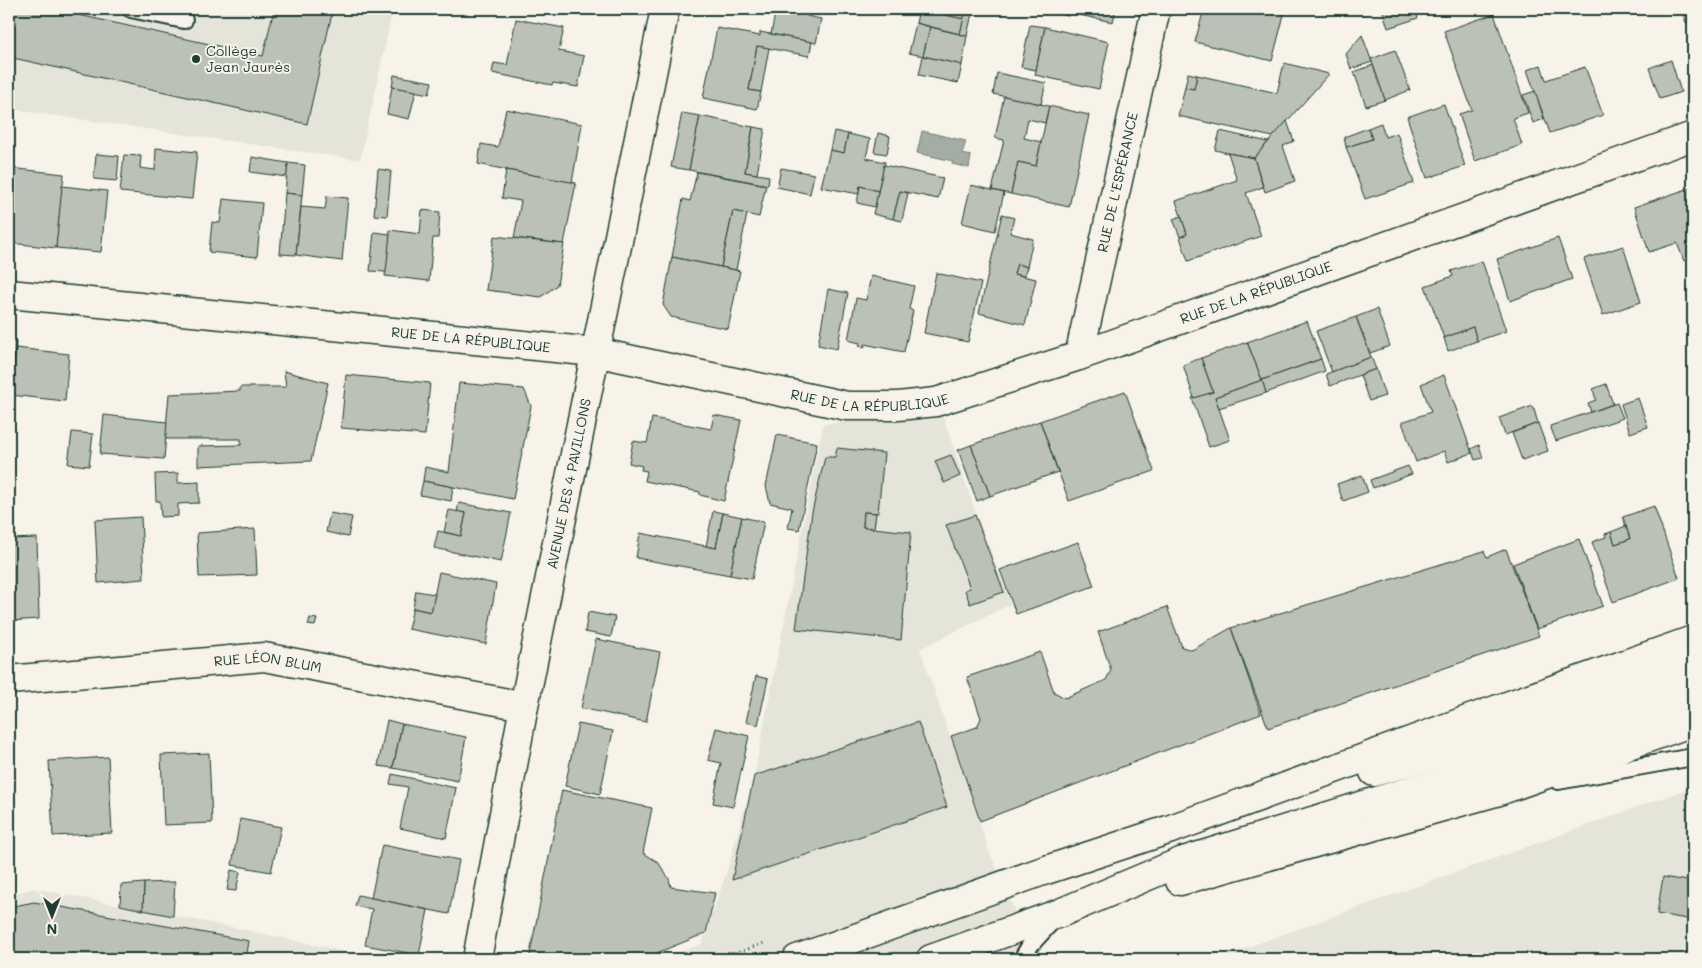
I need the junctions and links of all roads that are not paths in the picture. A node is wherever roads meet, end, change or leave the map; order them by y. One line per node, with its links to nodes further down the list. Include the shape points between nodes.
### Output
1 (131, 9): 4 (lane)
2 (665, 9): 7 (street, AVENUE DES 4 PAVILLONS)
3 (1156, 9): 8 (street, RUE DE L'ESPÉRANCE)
4 (184, 20)
5 (1693, 136): 8 (street, RUE DE LA RÉPUBLIQUE)
6 (9, 294): 7 (street, RUE DE LA RÉPUBLIQUE)
7 (596, 352): 8 (street, RUE DE LA RÉPUBLIQUE, via 847,406 936,402); 13 (street, AVENUE DES 4 PAVILLONS)
8 (1079, 356)
9 (1693, 640): 17 (street)
10 (1693, 666): 17 (street, via 1479,742)
11 (9, 680): 13 (street, RUE LÉON BLUM, via 264,657)
12 (1693, 695): 18 (street, via 1490,766 1183,861)
13 (524, 706): 19 (street, AVENUE DES 4 PAVILLONS)
14 (1693, 722): 16 (street)
15 (1693, 757): 16 (lane)
16 (1499, 791): 18 (street)
17 (1172, 828): 20 (street)
18 (1060, 913): 21 (street); 22 (lane, via 1031,944)
19 (477, 959)
20 (797, 959)
21 (931, 959)
22 (1022, 959)

